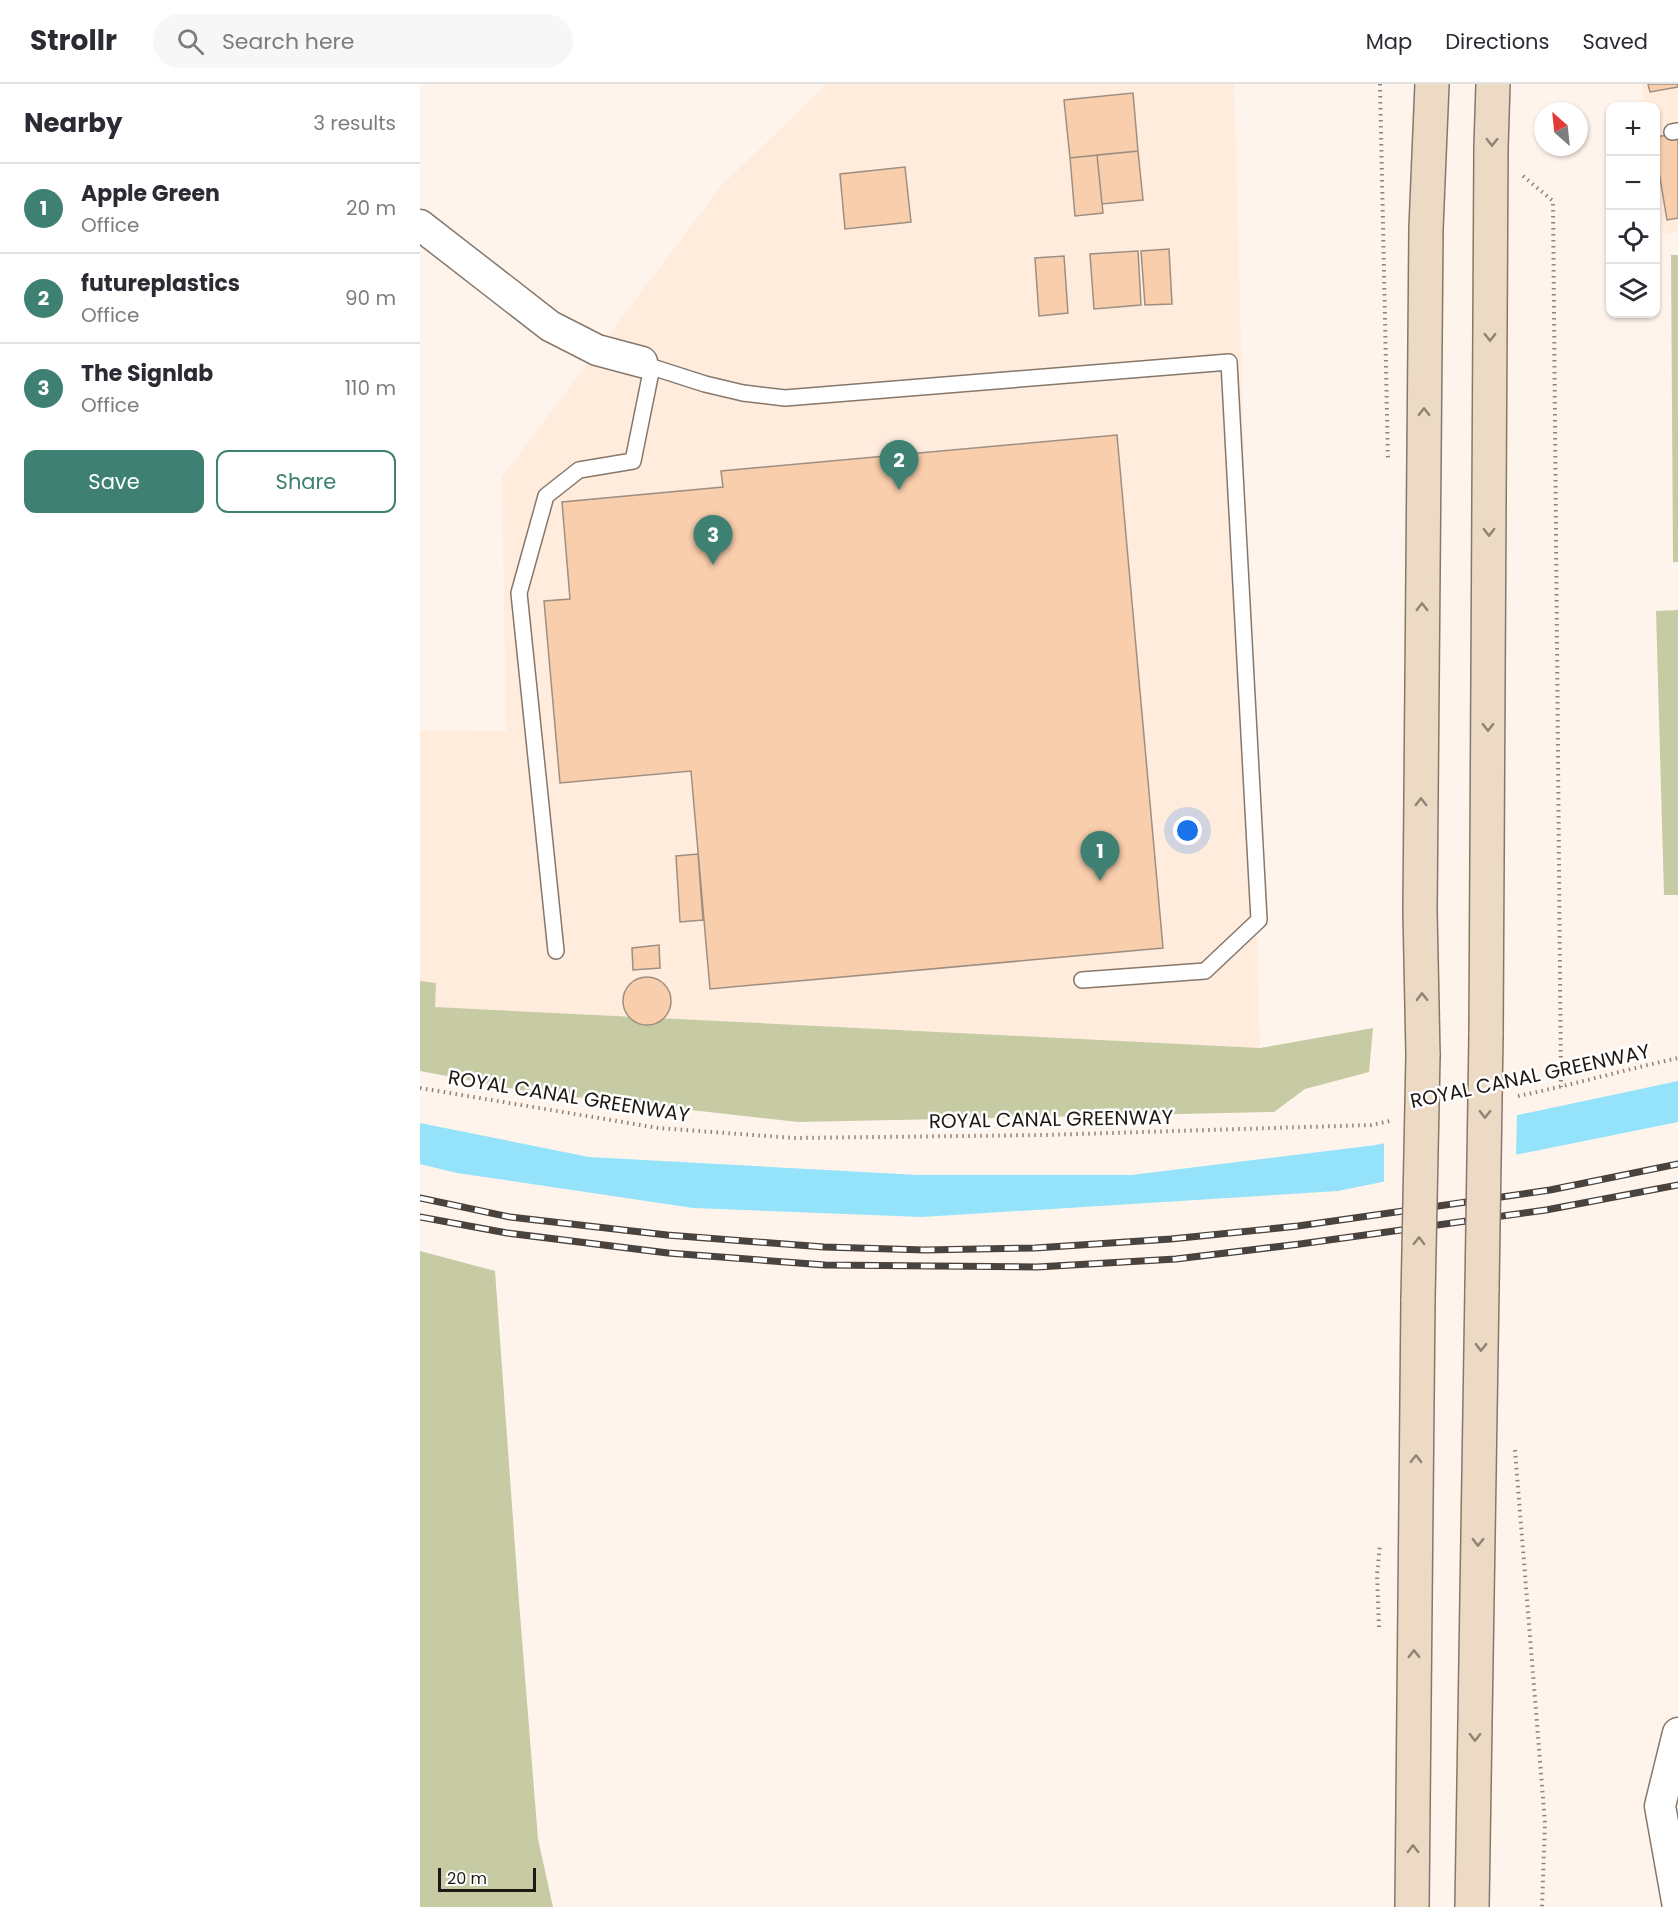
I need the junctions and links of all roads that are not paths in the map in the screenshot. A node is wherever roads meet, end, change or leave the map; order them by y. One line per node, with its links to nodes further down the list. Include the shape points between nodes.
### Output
1 (1432, 84): 8 (main road, one-way to 1, bridge, via 1423,1055 1420,899 1425,240)
2 (1493, 84): 9 (main road, one-way to 9, bridge, via 1486,1035)
3 (420, 225): 4 (street, via 550,326 597,350)
4 (647, 364): 5 (lane, via 633,461 579,470 546,496 519,593); 6 (lane, via 705,384 785,398 1229,362 1258,920 1204,971)
5 (556, 951)
6 (1082, 980)
7 (1678, 1733): 10 (street, via 1659,1806)
8 (1412, 1907)
9 (1472, 1907)
10 (1678, 1907)

